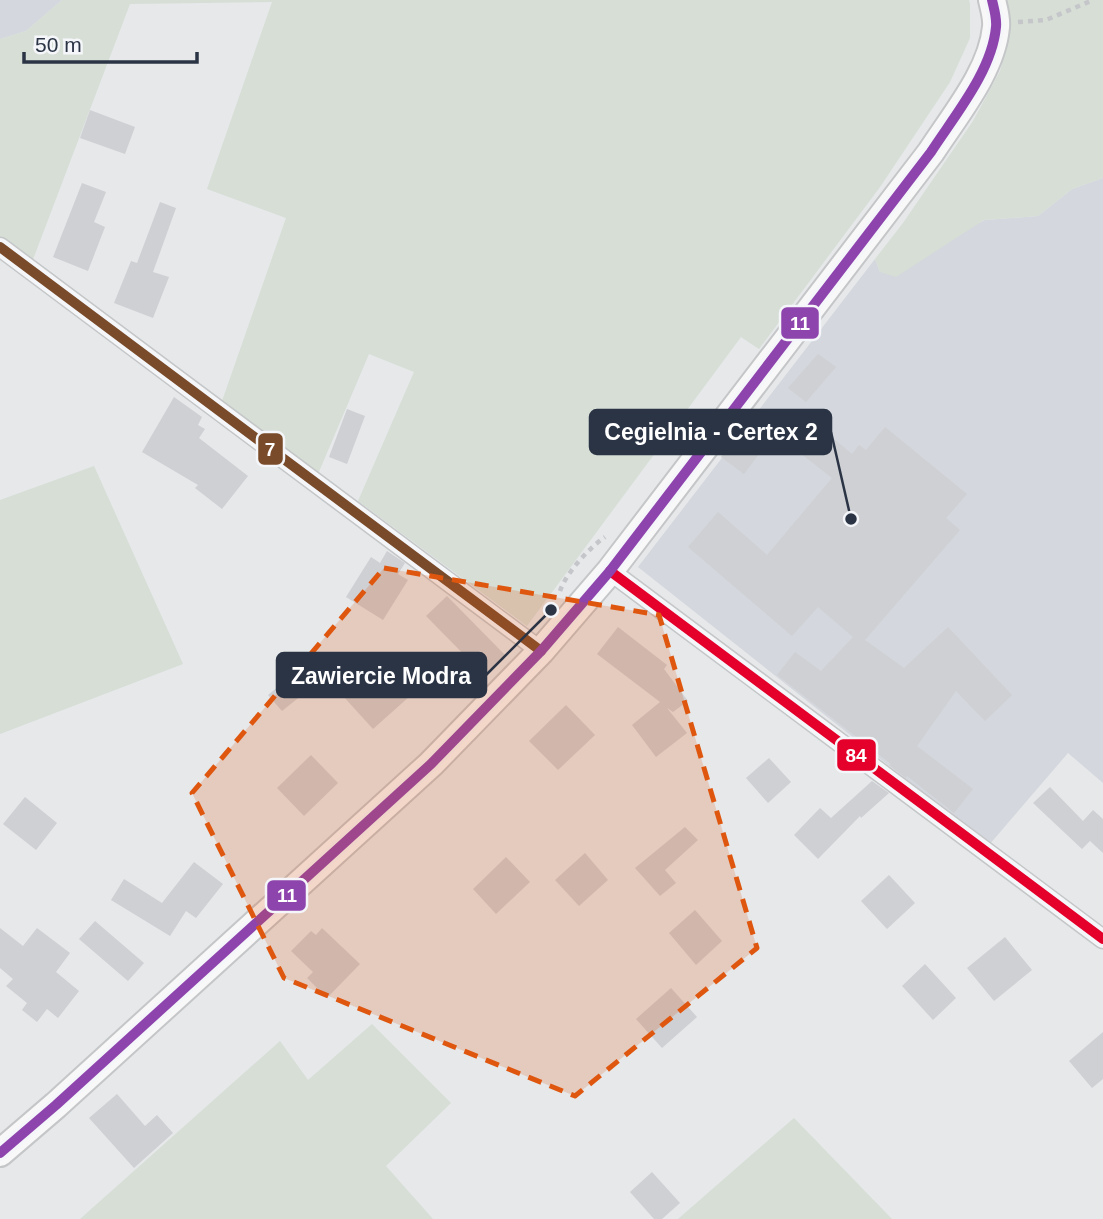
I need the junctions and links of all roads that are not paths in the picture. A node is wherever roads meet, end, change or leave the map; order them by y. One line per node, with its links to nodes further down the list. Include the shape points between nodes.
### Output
1 (994, 12): 3 (street, via 991,52 931,152)
2 (0, 247): 4 (street)
3 (610, 571): 4 (street); 5 (street)
4 (541, 651): 6 (street, via 431,764)
5 (1103, 939)
6 (0, 1153)

